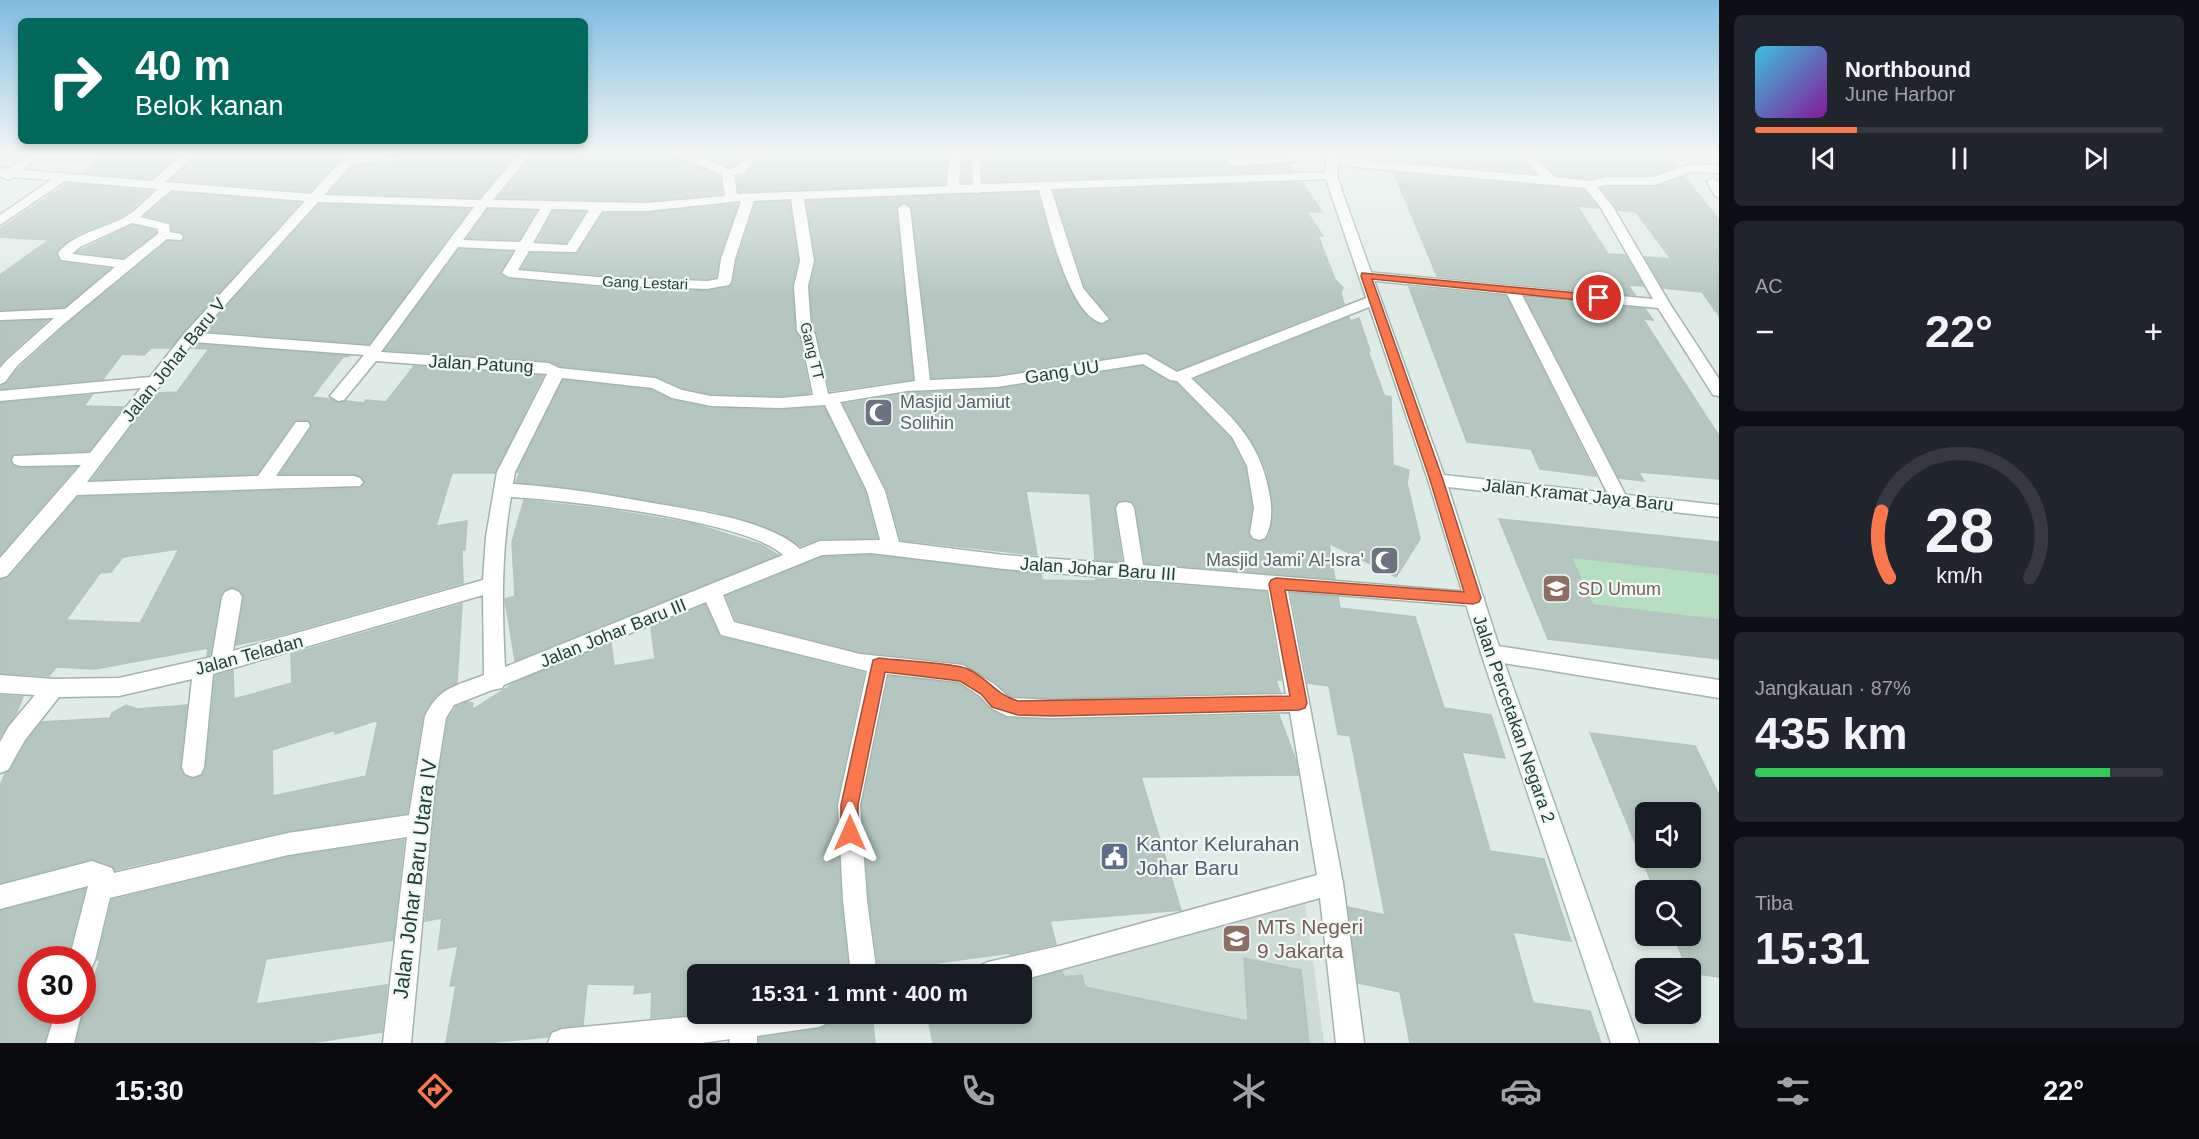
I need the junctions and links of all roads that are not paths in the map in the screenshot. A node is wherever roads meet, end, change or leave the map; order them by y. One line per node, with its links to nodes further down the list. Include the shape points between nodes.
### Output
1 (26, 203): 16 (street)
2 (145, 203): 15 (street)
3 (309, 203): 27 (street, Jalan Johar Baru V)
4 (445, 203): 11 (street)
5 (693, 203): 13 (street)
6 (747, 203): 18 (street, Gang Lestari, via 724,282 719,284 597,281 509,273)
7 (798, 203): 37 (street, Gang TT, via 807,261 801,286 804,330)
8 (1049, 203): 26 (street, via 1076,288)
9 (1345, 203): 20 (street, Jalan Percetakan Negara 2)
10 (1603, 203): 23 (street)
11 (483, 204): 12 (street); 17 (street)
12 (548, 206): 13 (street); 18 (street, Gang Lestari)
13 (598, 207): 18 (street, via 571,249)
14 (904, 208): 33 (street)
15 (130, 219): 19 (street, via 164,227 170,236); 19 (street, via 65,252 66,257)
16 (0, 221)
17 (454, 243): 18 (street); 28 (street)
18 (524, 246)
19 (127, 264): 24 (street)
20 (1366, 276): 21 (street); 22 (street, Jalan Percetakan Negara 2)
21 (1513, 291): 23 (street); 46 (street)
22 (1374, 300): 30 (street); 41 (street, Jalan Percetakan Negara 2)
23 (1664, 304): 34 (street)
24 (68, 313): 25 (street); 31 (street, via 12,363)
25 (0, 316)
26 (1102, 319)
27 (189, 337): 28 (street, Jalan Patung); 32 (street, Jalan Johar Baru V)
28 (374, 354): 29 (street, Jalan Patung, via 549,368); 36 (street)
29 (555, 372): 37 (street, Gang UU, via 655,383 678,394 711,401); 45 (street, Jalan Patung, via 506,472)
30 (1181, 376): 33 (street, Gang UU, via 1166,373 1146,359 997,382); 49 (street, Gang UU, via 1238,434 1256,466 1263,508)
31 (0, 379)
32 (153, 382): 35 (street); 39 (street, Jalan Johar Baru V)
33 (923, 385): 37 (street, Gang UU)
34 (1719, 391)
35 (0, 396)
36 (338, 396)
37 (825, 400): 50 (street, Gang TT, via 876,491)
38 (302, 426): 42 (street)
39 (95, 459): 40 (street); 44 (street, Jalan Johar Baru V)
40 (20, 460)
41 (1437, 480): 46 (street, Jalan Kramat Jaya Baru); 58 (street, Jalan Percetakan Negara 2)
42 (262, 482): 43 (street); 44 (street)
43 (354, 482)
44 (72, 489): 52 (street, Jalan Johar Baru V)
45 (503, 490): 51 (street, via 566,494 721,521 782,543); 55 (street, Jalan Patung)
46 (1618, 498): 48 (street, Jalan Kramat Jaya Baru)
47 (1125, 508): 53 (street)
48 (1719, 511)
49 (1259, 533)
50 (892, 550): 51 (street, Jalan Johar Baru III, via 833,546); 53 (street, Jalan Johar Baru III)
51 (798, 558): 56 (street, Jalan Johar Baru III)
52 (0, 571)
53 (1135, 571): 54 (street, Jalan Johar Baru III)
54 (1276, 584): 58 (street, Jalan Johar Baru III); 66 (street)
55 (492, 585): 60 (street, Jalan Teladan); 62 (street, Jalan Patung)
56 (712, 593): 61 (street, via 728,629); 62 (street, Jalan Johar Baru III)
57 (232, 597): 60 (street)
58 (1473, 598): 59 (street, Jalan Percetakan Negara 2)
59 (1491, 653): 65 (street); 84 (street, Jalan Percetakan Negara 2)
60 (212, 665): 64 (street, Jalan Teladan, via 119,687); 69 (street)
61 (879, 665): 66 (street, via 963,674 998,702 1018,708); 75 (street, via 849,813)
62 (495, 682): 67 (street, Jalan Johar Baru III, via 447,699)
63 (0, 684): 64 (street, Jalan Teladan)
64 (54, 688): 68 (street, via 17,733)
65 (1719, 689)
66 (1299, 703): 71 (street)
67 (436, 716): 70 (street, Jalan Johar Baru Utara IV)
68 (0, 763)
69 (193, 767)
70 (420, 824): 72 (street, via 288,844); 81 (street, Jalan Johar Baru Utara IV)
71 (1332, 883): 76 (street); 83 (street)
72 (101, 888): 73 (street, via 103,876 92,873); 74 (street)
73 (0, 897)
74 (86, 946)
75 (863, 964)
76 (1032, 964)
77 (65, 1024): 80 (street)
78 (782, 1024): 79 (street)
79 (744, 1034): 82 (street)
80 (60, 1043)
81 (396, 1043)
82 (562, 1043)
83 (1350, 1043)
84 (1625, 1043)

